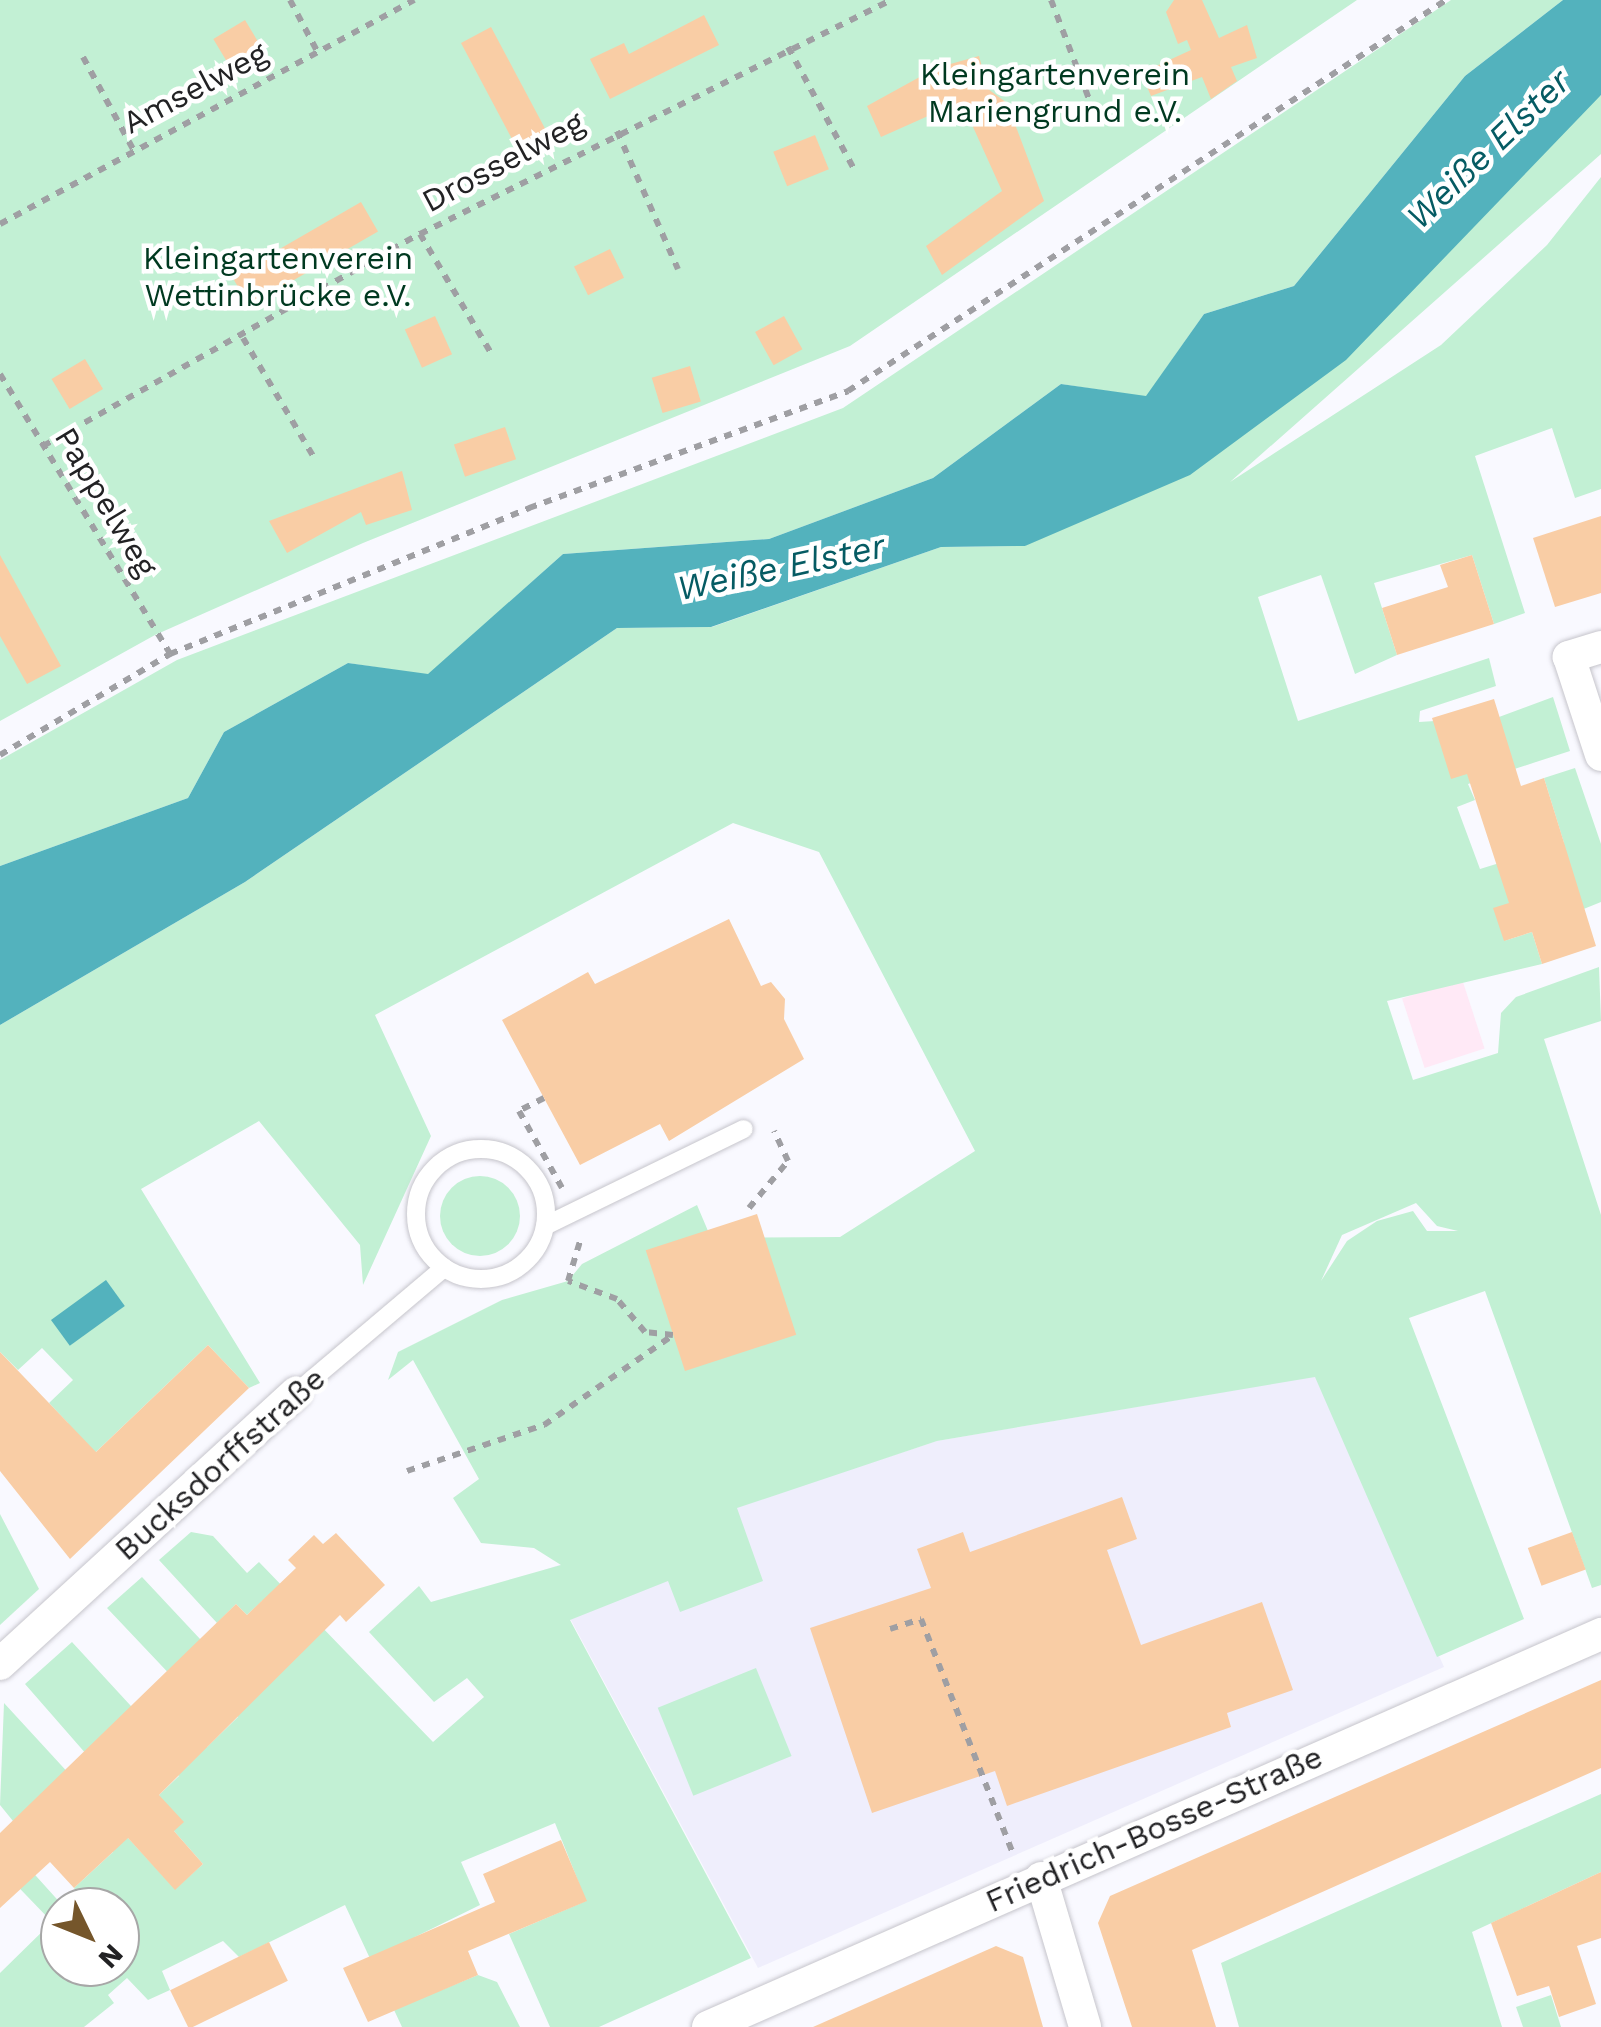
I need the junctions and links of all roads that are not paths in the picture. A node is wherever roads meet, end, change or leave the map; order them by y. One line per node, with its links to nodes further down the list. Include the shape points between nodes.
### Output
1 (1601, 646): 2 (street, via 1570,657)
2 (1601, 754)
3 (744, 1129): 4 (lane, via 578,1216)
4 (545, 1226): 5 (lane, via 538,1247 504,1275 462,1277); 5 (lane, via 542,1193 524,1165 494,1151 462,1152 426,1178 418,1197 420,1237)
5 (444, 1268): 6 (lane, Bucksdorffstraße)
6 (296, 1393): 8 (street, Bucksdorffstraße)
7 (1601, 1634): 9 (street, Friedrich-Bosse-Straße)
8 (0, 1664)
9 (1033, 1882): 10 (street, Friedrich-Bosse-Straße); 11 (street)
10 (708, 2027)
11 (1085, 2027)

